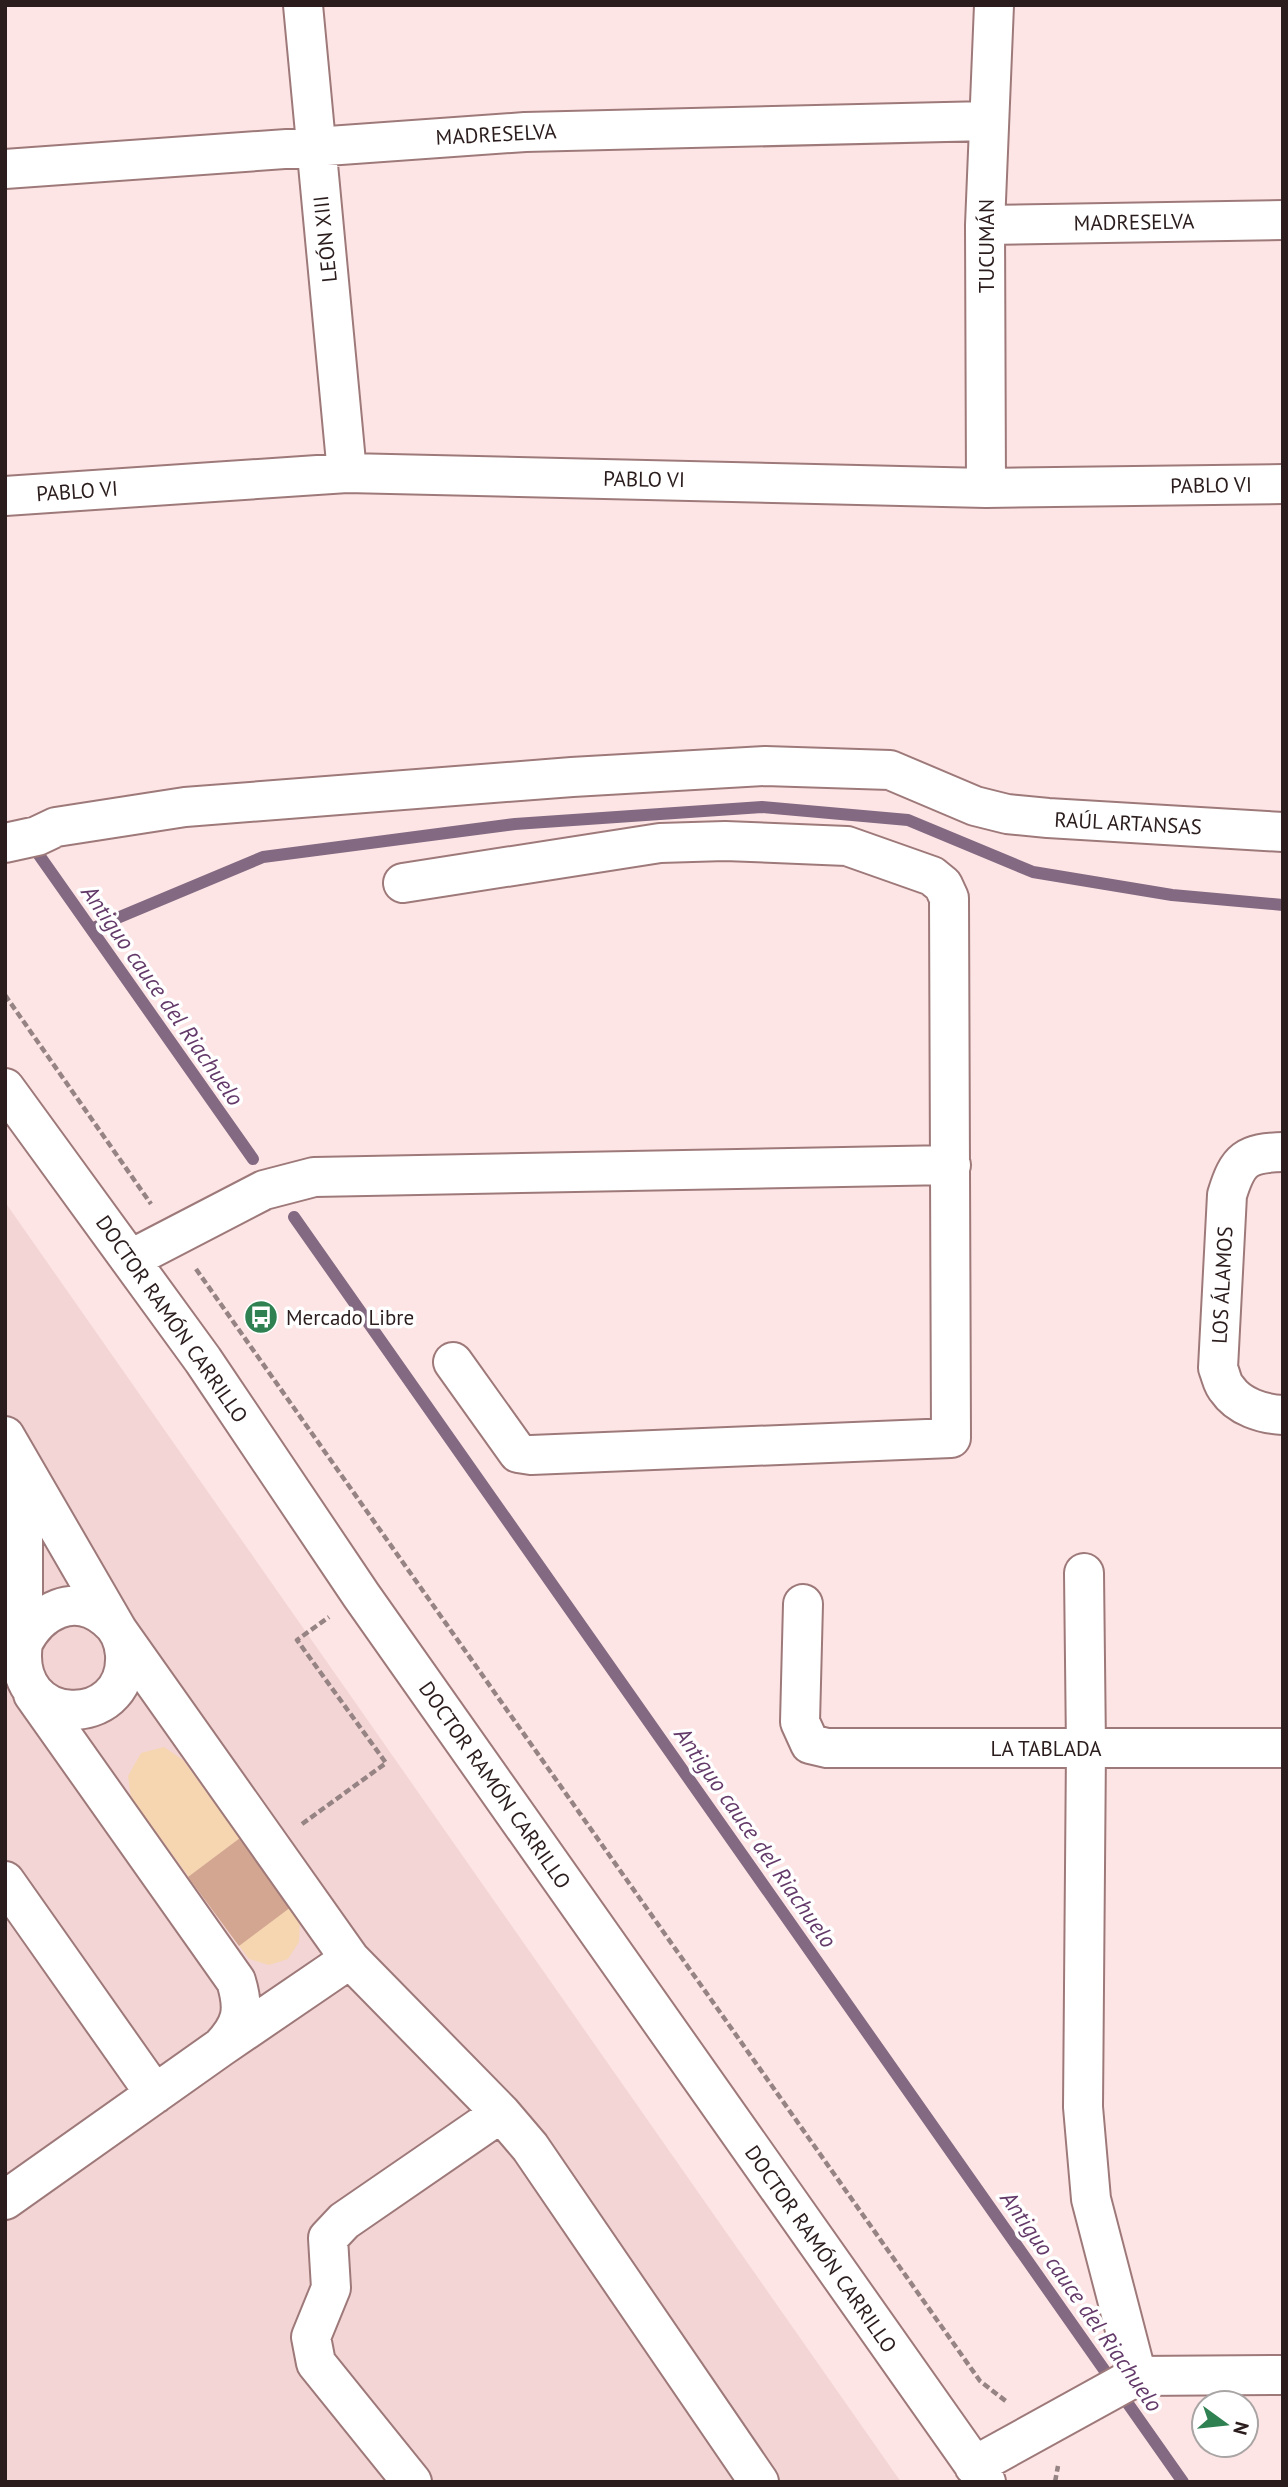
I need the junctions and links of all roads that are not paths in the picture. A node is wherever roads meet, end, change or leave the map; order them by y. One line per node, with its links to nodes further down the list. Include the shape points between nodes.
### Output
1 (303, 5): 4 (street, LEÓN XIII)
2 (994, 5): 3 (street, TUCUMÁN)
3 (988, 121): 4 (street, MADRESELVA, via 526,132); 7 (street, TUCUMÁN)
4 (316, 145): 5 (street, MADRESELVA); 8 (street, LEÓN XIII)
5 (5, 169)
6 (1283, 220): 7 (street, MADRESELVA)
7 (985, 225): 10 (street, TUCUMÁN)
8 (347, 473): 10 (street, PABLO VI); 11 (street, PABLO VI)
9 (1283, 484): 10 (street, PABLO VI)
10 (986, 488)
11 (5, 496)
12 (1283, 832): 13 (street, RAÚL ARTANSAS, via 1007,814 975,806 890,770 765,766 185,807 56,827)
13 (5, 843)
14 (403, 883): 17 (street, via 660,843 725,841 847,846 932,876 949,898)
15 (5, 1088): 18 (street, DOCTOR RAMÓN CARRILLO)
16 (1283, 1152): 20 (street, LOS ÁLAMOS, via 1246,1157 1230,1183 1218,1368 1226,1389 1237,1400 1256,1411)
17 (951, 1165): 18 (street, via 314,1177 264,1190); 19 (street, via 951,1438 531,1455 518,1453)
18 (131, 1259): 37 (street, DOCTOR RAMÓN CARRILLO, via 361,1595)
19 (453, 1362)
20 (1283, 1415)
21 (6, 1437): 24 (street); 25 (street, via 18,1468 23,1503)
22 (1084, 1573): 27 (street)
23 (803, 1604): 27 (street, LA TABLADA, via 800,1722 810,1744 827,1748)
24 (118, 1631): 25 (street, via 92,1609 58,1608 36,1621); 26 (street, via 125,1665 120,1682 96,1706 62,1710 45,1704); 30 (street)
25 (23, 1643): 26 (street, via 20,1660)
26 (32, 1692): 31 (street, via 236,1980 242,2009 233,2034)
27 (1086, 1748): 28 (street, LA TABLADA); 36 (street, via 1083,2107 1091,2199)
28 (1283, 1748)
29 (5, 1881): 32 (street)
30 (351, 1959): 31 (street); 33 (street)
31 (221, 2047): 32 (street)
32 (155, 2094): 34 (street)
33 (501, 2113): 38 (street, via 344,2221 328,2238 331,2288 311,2337 316,2363); 39 (street, via 530,2147)
34 (5, 2200)
35 (1283, 2375): 36 (street)
36 (1135, 2377): 37 (street, via 1034,2434)
37 (980, 2474)
38 (412, 2482)
39 (759, 2482)

